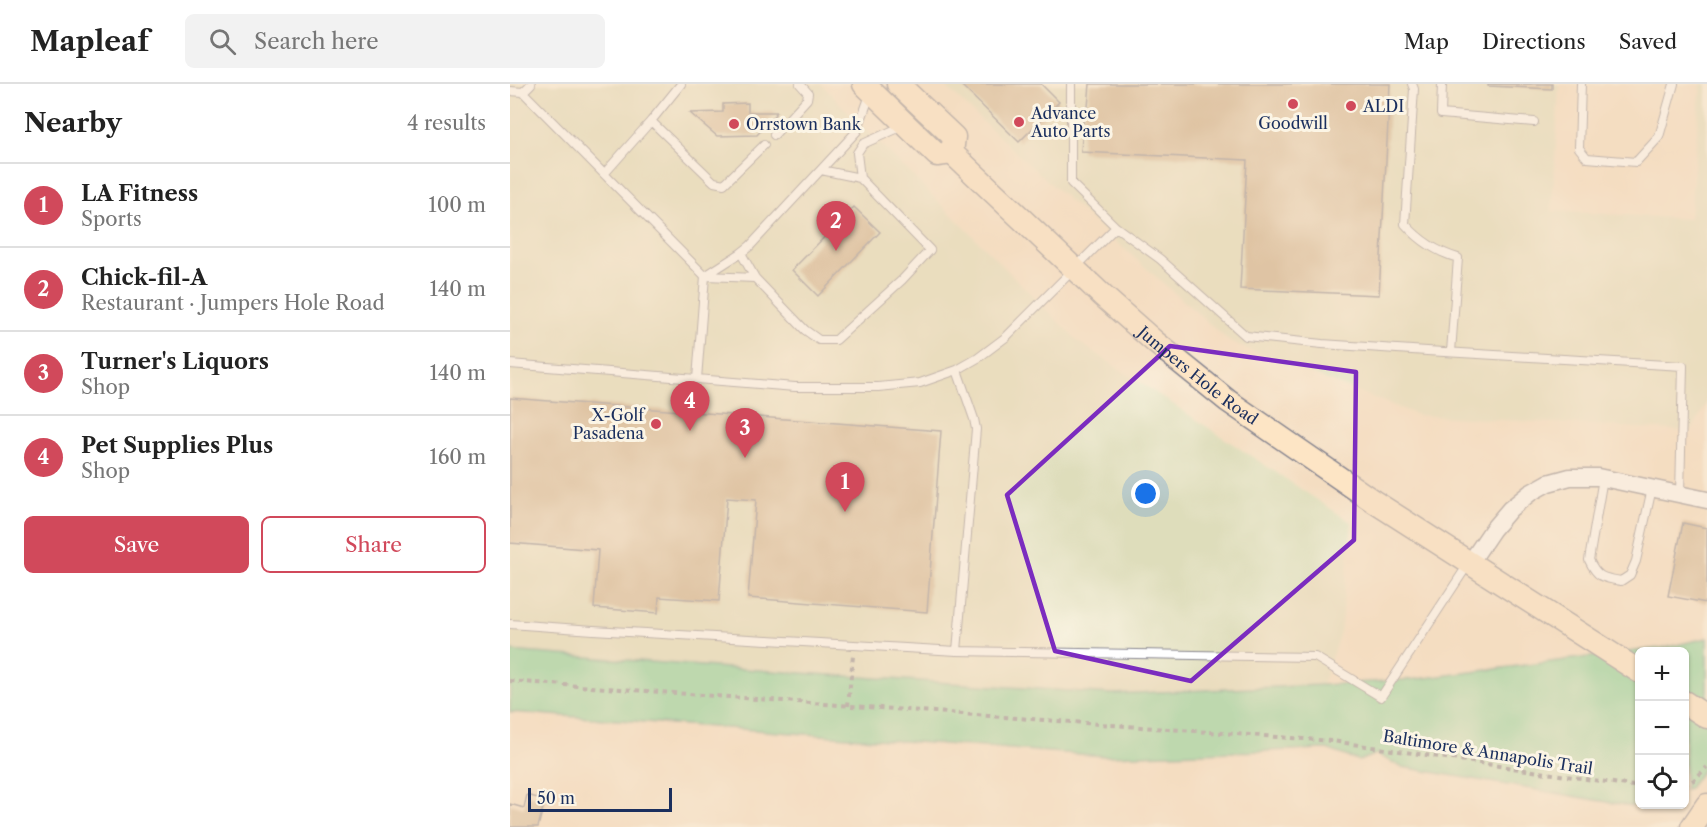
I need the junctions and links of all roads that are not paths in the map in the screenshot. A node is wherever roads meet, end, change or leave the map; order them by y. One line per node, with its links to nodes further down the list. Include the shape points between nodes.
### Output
1 (531, 84): 12 (lane)
2 (681, 84): 13 (lane)
3 (800, 84): 16 (lane, via 808,93 807,99)
4 (898, 84): 18 (main road, Jumpers Hole Road, via 954,137)
5 (1071, 84): 22 (lane, via 1071,183)
6 (1412, 84): 27 (lane, via 1405,224 1442,253 1458,258)
7 (1442, 84): 14 (lane, via 1441,114)
8 (1581, 84): 9 (lane, via 1579,148 1587,158 1636,162 1659,137)
9 (1674, 84)
10 (867, 88): 15 (main road, Jumpers Hole Road); 19 (lane, via 857,131)
11 (510, 91): 12 (lane)
12 (523, 92): 20 (lane)
13 (651, 121): 17 (lane, via 714,182 724,184); 20 (lane)
14 (1534, 122)
15 (906, 125): 18 (main road, Jumpers Hole Road, via 937,155); 21 (lane, via 863,144 857,153)
16 (774, 135)
17 (764, 145)
18 (952, 153): 24 (main road, Jumpers Hole Road)
19 (820, 171): 21 (lane); 23 (lane)
20 (604, 174): 25 (lane)
21 (860, 178): 26 (lane, via 930,250 902,280 836,340 819,340)
22 (1116, 227): 24 (lane); 27 (lane, via 1160,259 1246,336)
23 (741, 253): 25 (lane); 26 (lane)
24 (1074, 269): 29 (lane, via 1006,337); 35 (main road, Jumpers Hole Road, via 1228,401)
25 (705, 276): 26 (lane); 30 (lane)
26 (755, 278)
27 (1451, 352): 33 (lane, via 1683,366)
28 (510, 364): 30 (lane)
29 (957, 370): 30 (lane, via 920,383 878,387 795,387); 37 (lane, via 976,429)
30 (697, 379)
31 (1603, 478): 32 (street); 32 (lane, via 1589,560 1595,572 1605,578 1621,581 1630,574); 35 (street, via 1570,477 1530,493 1510,509)
32 (1652, 488): 33 (street)
33 (1680, 494): 34 (street)
34 (1707, 500)
35 (1470, 563): 37 (lane, via 1381,697 1315,657); 38 (main road, Jumpers Hole Road)
36 (510, 624): 37 (lane)
37 (957, 651)
38 (1635, 669)
39 (1689, 705): 40 (main road)
40 (1707, 717)
41 (1707, 806): 42 (main road)
42 (1692, 827)

